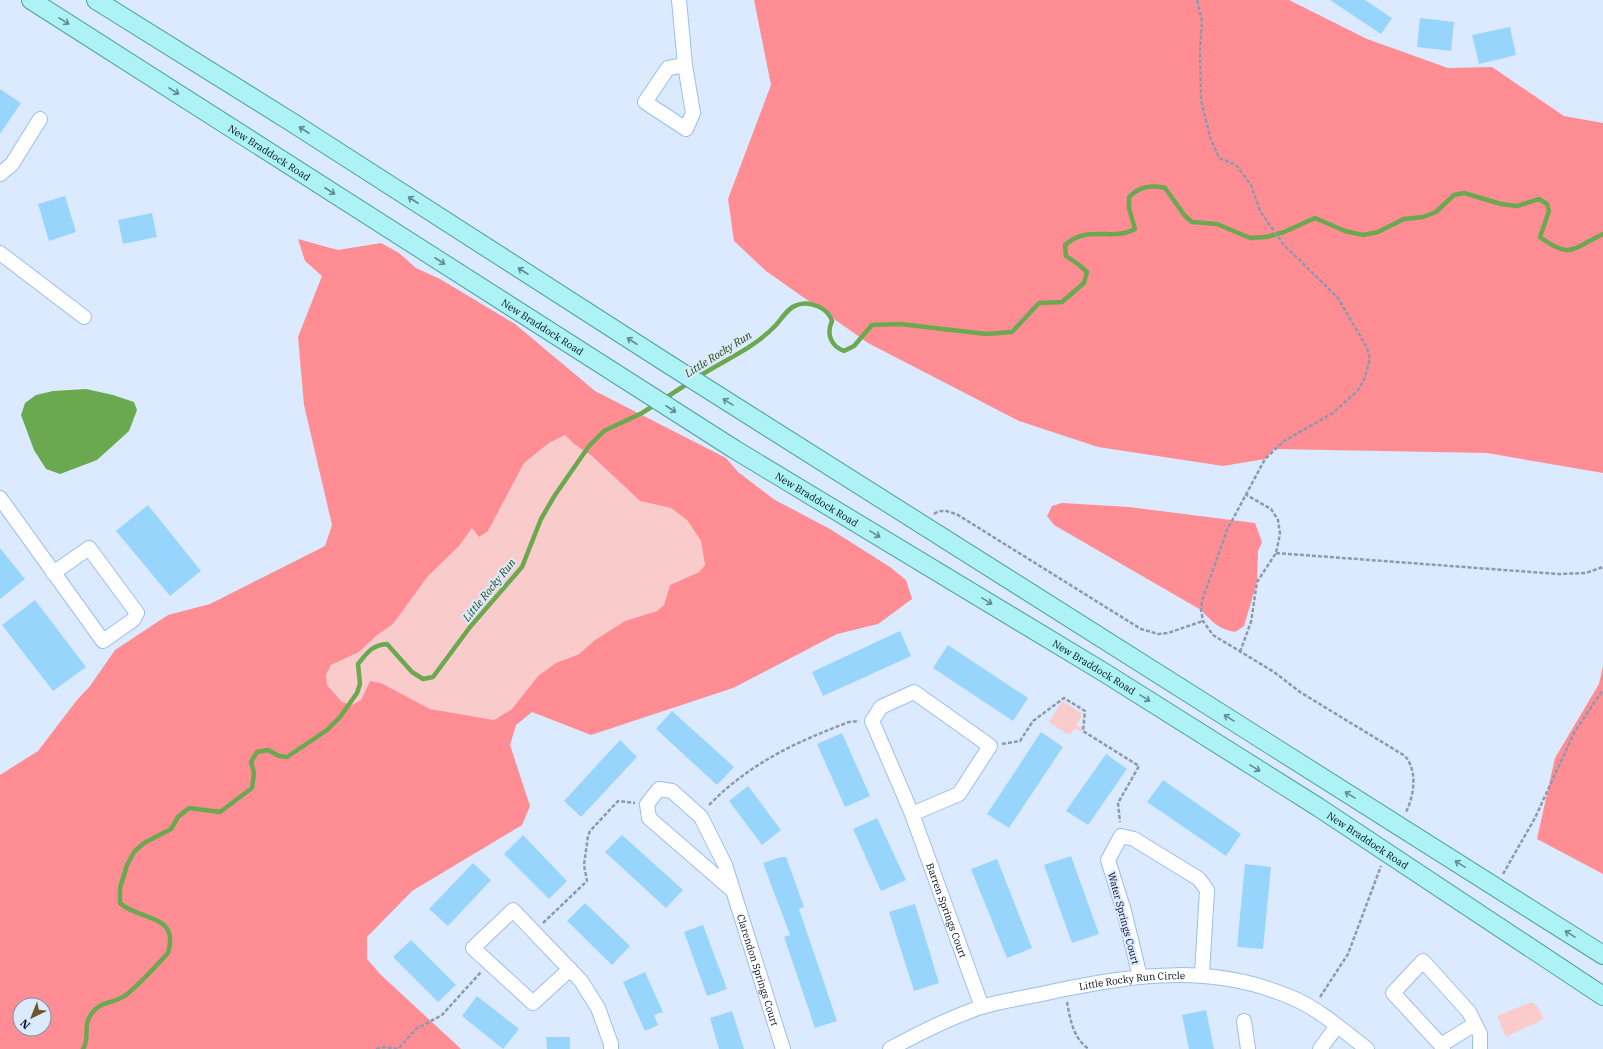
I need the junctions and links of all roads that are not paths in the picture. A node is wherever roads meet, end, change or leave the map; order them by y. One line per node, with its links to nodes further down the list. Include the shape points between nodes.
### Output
1 (31, 0): 17 (main road, New Braddock Road, one-way to 17, via 734,449 1112,677 1360,834)
2 (96, 0): 13 (main road, one-way to 2)
3 (679, 0): 4 (street)
4 (685, 65)
5 (40, 119): 6 (street, via 12,164)
6 (0, 174)
7 (0, 253): 8 (street)
8 (84, 317)
9 (0, 498): 10 (street)
10 (53, 573): 10 (street, via 103,642 133,620 137,613 89,548)
11 (912, 814): 11 (street, Barren Springs Court, via 872,721 881,707 914,692 990,746 959,794); 18 (street, Barren Springs Court)
12 (732, 890): 12 (street, Clarendon Springs Court, via 725,865 699,815 672,791 659,788 647,804 649,818); 24 (street, Clarendon Springs Court)
13 (1603, 955)
14 (570, 969): 14 (street, via 513,910 473,948 533,1003); 23 (street, via 598,1008)
15 (1202, 974): 16 (street, Little Rocky Run Circle); 16 (street, Water Springs Court, via 1207,890 1199,878 1134,839 1121,836 1108,860); 21 (street, Little Rocky Run Circle, via 1265,987 1296,999)
16 (1140, 977): 18 (street, Little Rocky Run Circle, via 1110,980)
17 (1603, 996)
18 (982, 1007): 25 (street, Little Rocky Run Circle, via 951,1018)
19 (1244, 1021): 26 (street)
20 (1475, 1024): 22 (street); 22 (street, via 1469,1012 1423,961 1394,993); 29 (street, via 1480,1034)
21 (1337, 1026): 27 (street); 28 (street, Little Rocky Run Circle)
22 (1442, 1047)
23 (611, 1049)
24 (783, 1049)
25 (890, 1049)
26 (1248, 1049)
27 (1320, 1049)
28 (1367, 1049)
29 (1480, 1049)

